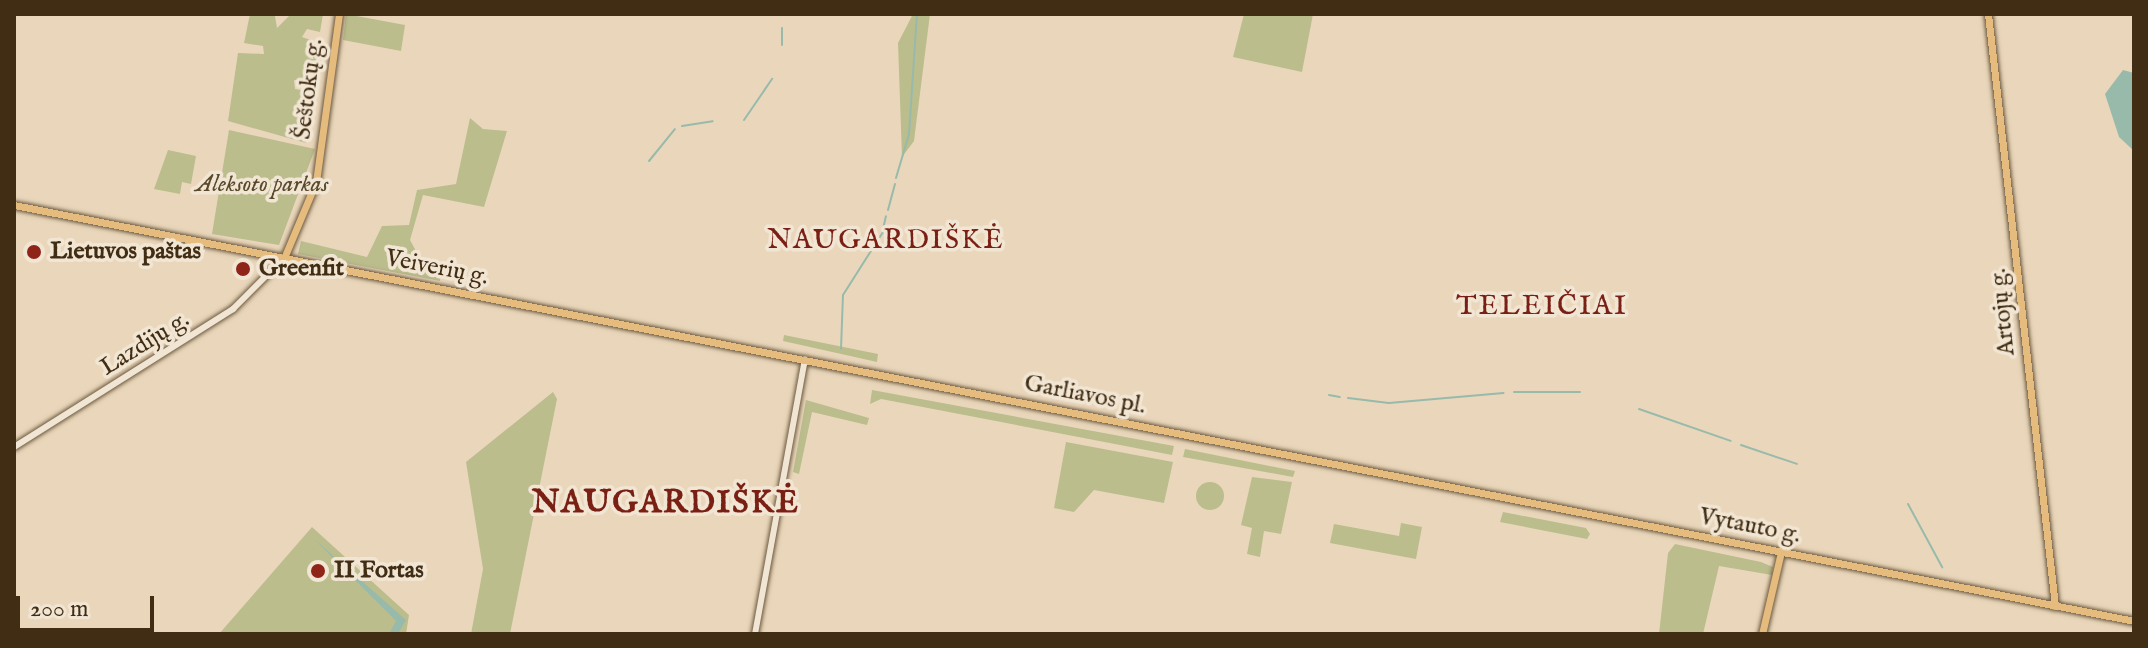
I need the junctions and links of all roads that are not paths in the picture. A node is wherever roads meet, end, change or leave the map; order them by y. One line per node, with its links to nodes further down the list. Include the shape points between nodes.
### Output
1 (339, 14): 4 (main road, Šeštokų g., via 316,182)
2 (1988, 14): 9 (main road, Artojų g.)
3 (14, 205): 4 (main road, Veiverių g.)
4 (284, 258): 5 (main road, Veiverių g.); 6 (street, Lazdijų g., via 233,309)
5 (805, 360): 7 (main road, Garliavos pl.); 11 (street)
6 (14, 447)
7 (1358, 469): 8 (main road, Vytauto g.)
8 (1781, 552): 9 (main road, Vytauto g.); 12 (main road)
9 (2055, 606): 10 (main road, Vytauto g.)
10 (2134, 621)
11 (755, 634)
12 (1762, 634)

